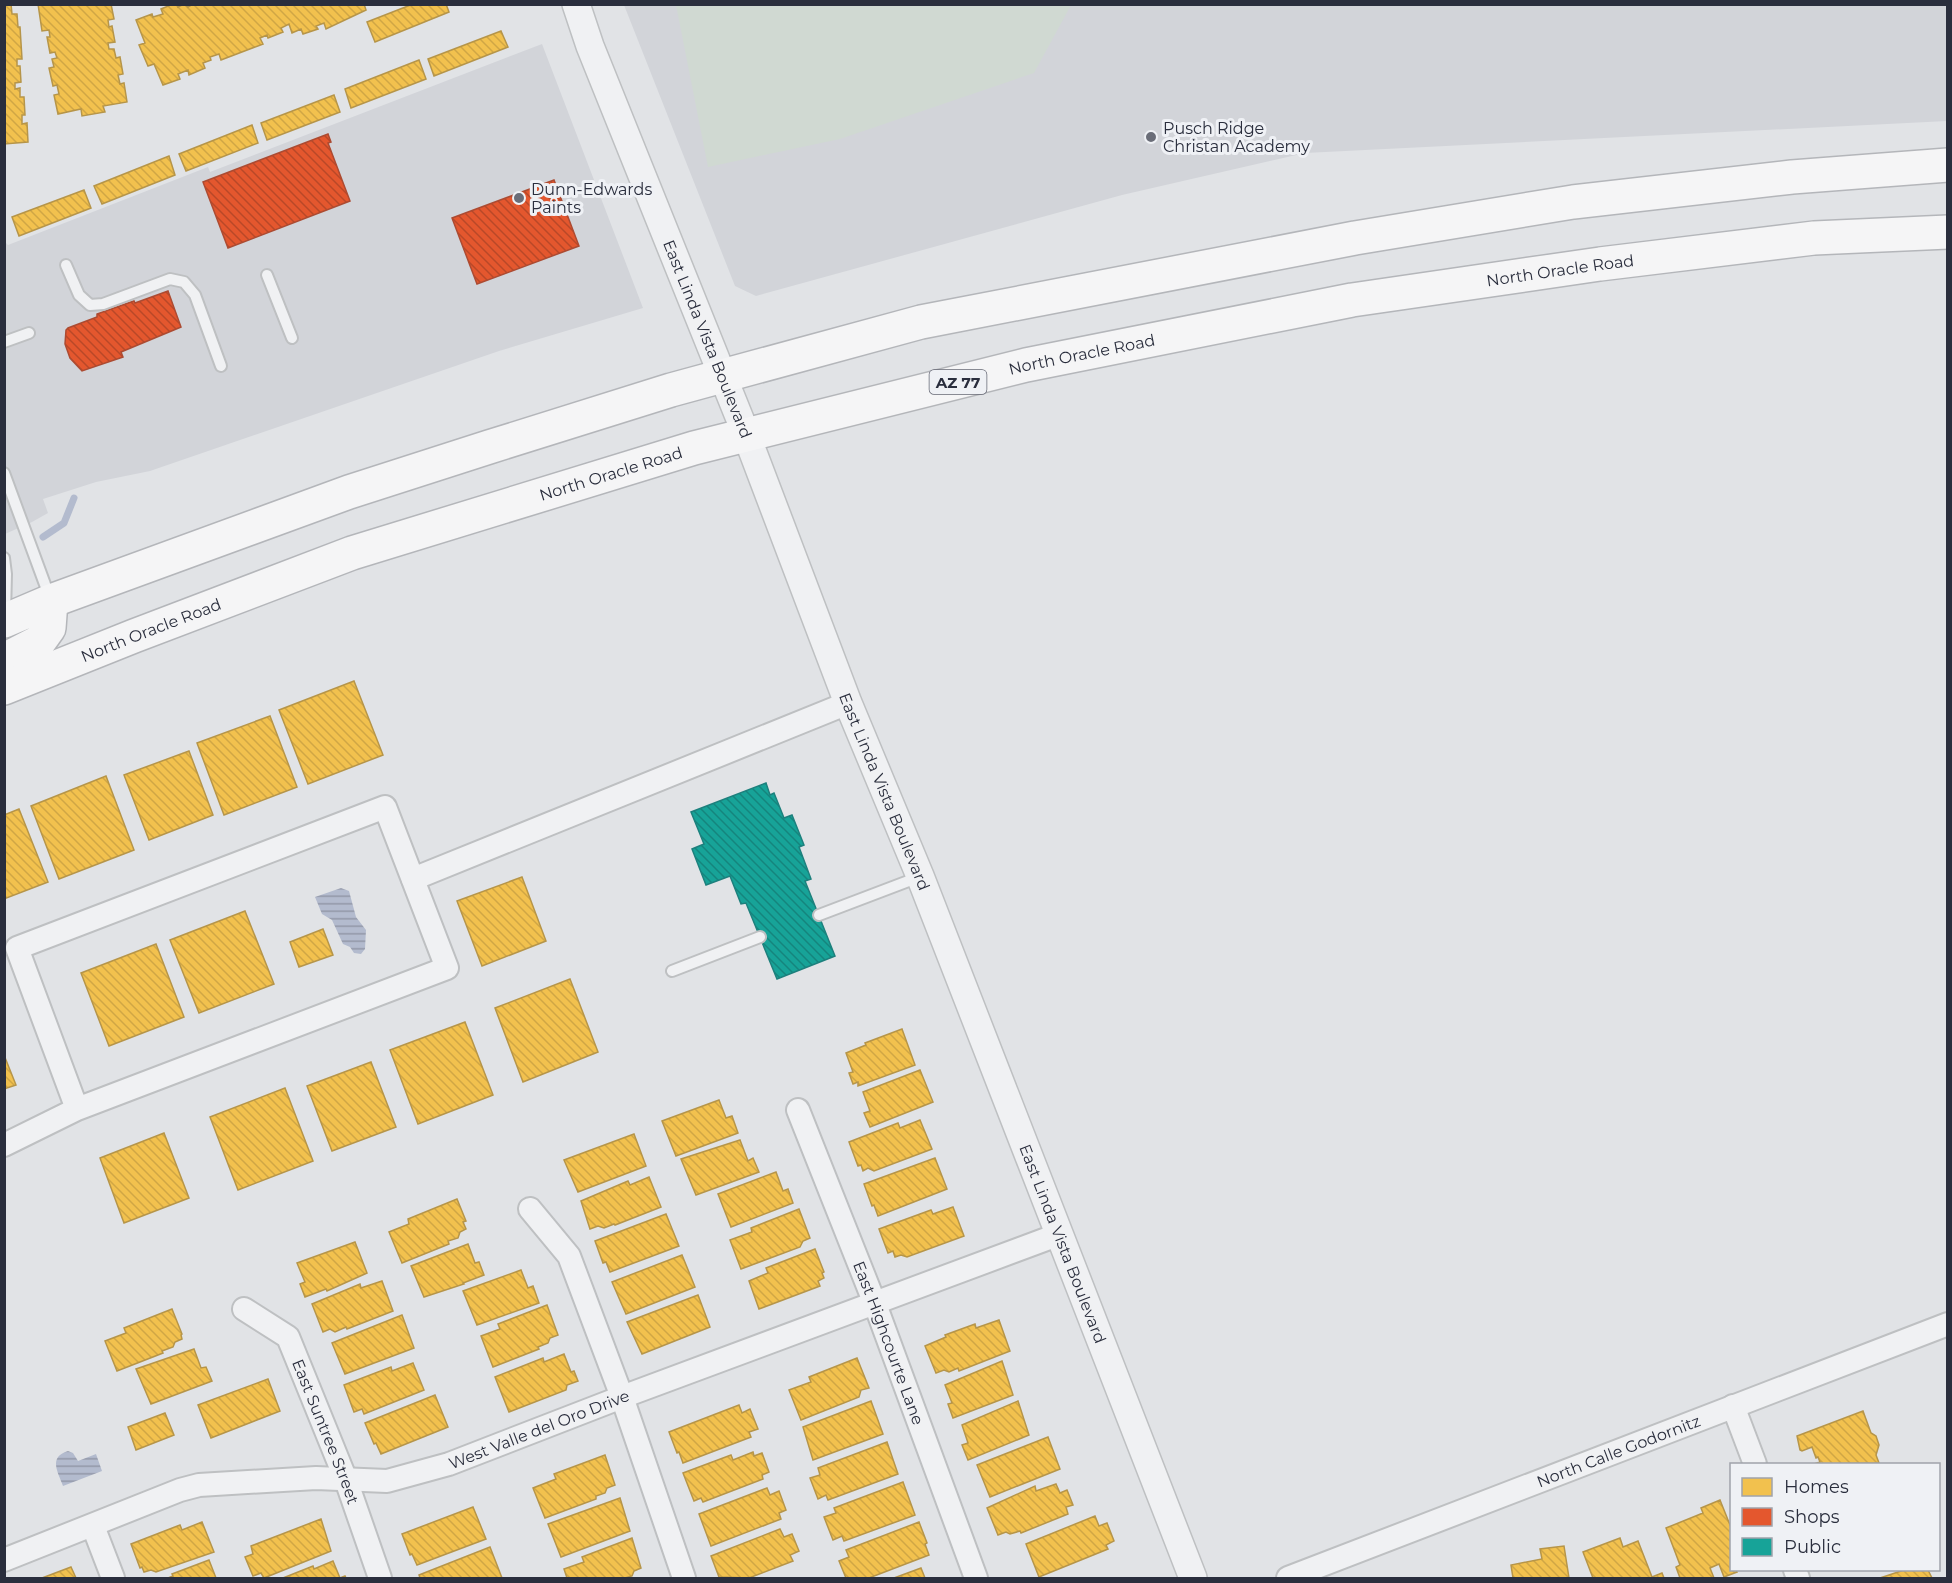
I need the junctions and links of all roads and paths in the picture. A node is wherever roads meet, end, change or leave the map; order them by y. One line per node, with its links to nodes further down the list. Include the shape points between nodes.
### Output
1 (576, 4): 10 (street, East Linda Vista Boulevard)
2 (1947, 165): 10 (highway, via 1792,177 1573,202 1355,238 921,322)
3 (1947, 232): 11 (highway, North Oracle Road / AZ 77, via 1814,238 1352,300 1026,365)
4 (66, 265): 9 (lane, via 79,296 90,305 103,304 170,279 184,282 195,295)
5 (267, 275): 7 (lane)
6 (29, 333): 8 (lane)
7 (292, 338)
8 (4, 342)
9 (221, 366)
10 (722, 375): 11 (street, East Linda Vista Boulevard); 14 (highway, via 348,492)
11 (746, 434): 17 (highway, North Oracle Road / AZ 77, via 352,553); 18 (street, East Linda Vista Boulevard)
12 (4, 472): 14 (lane)
13 (4, 558): 15 (lane)
14 (51, 602): 15 (highway); 16 (highway, via 49,628 39,642)
15 (5, 621)
16 (4, 660)
17 (4, 688)
18 (848, 702): 19 (street, East Linda Vista Boulevard); 20 (street)
19 (920, 876): 21 (lane); 28 (street, East Linda Vista Boulevard)
20 (413, 879): 24 (street, via 447,968); 24 (street, via 385,807 16,948)
21 (819, 915)
22 (760, 937): 23 (lane)
23 (672, 971)
24 (77, 1109): 26 (street)
25 (798, 1110): 29 (street, East Highcourte Lane)
26 (4, 1146)
27 (530, 1209): 32 (street, via 569,1256)
28 (1060, 1234): 29 (street, West Valle del Oro Drive); 42 (street, East Linda Vista Boulevard)
29 (875, 1304): 32 (street, West Valle del Oro Drive); 41 (street, East Highcourte Lane)
30 (244, 1309): 35 (street, East Suntree Street, via 288,1337)
31 (1947, 1324): 33 (street, North Calle Godornitz)
32 (622, 1397): 35 (street, West Valle del Oro Drive, via 449,1464 387,1481); 40 (street)
33 (1733, 1406): 34 (street); 43 (street, North Calle Godornitz)
34 (1755, 1463)
35 (346, 1480): 36 (street, West Valle del Oro Drive, via 316,1478 199,1485); 39 (street, East Suntree Street)
36 (93, 1526): 37 (street, West Valle del Oro Drive); 38 (street)
37 (4, 1560)
38 (113, 1578)
39 (380, 1578)
40 (684, 1578)
41 (976, 1578)
42 (1193, 1578)
43 (1288, 1578)

